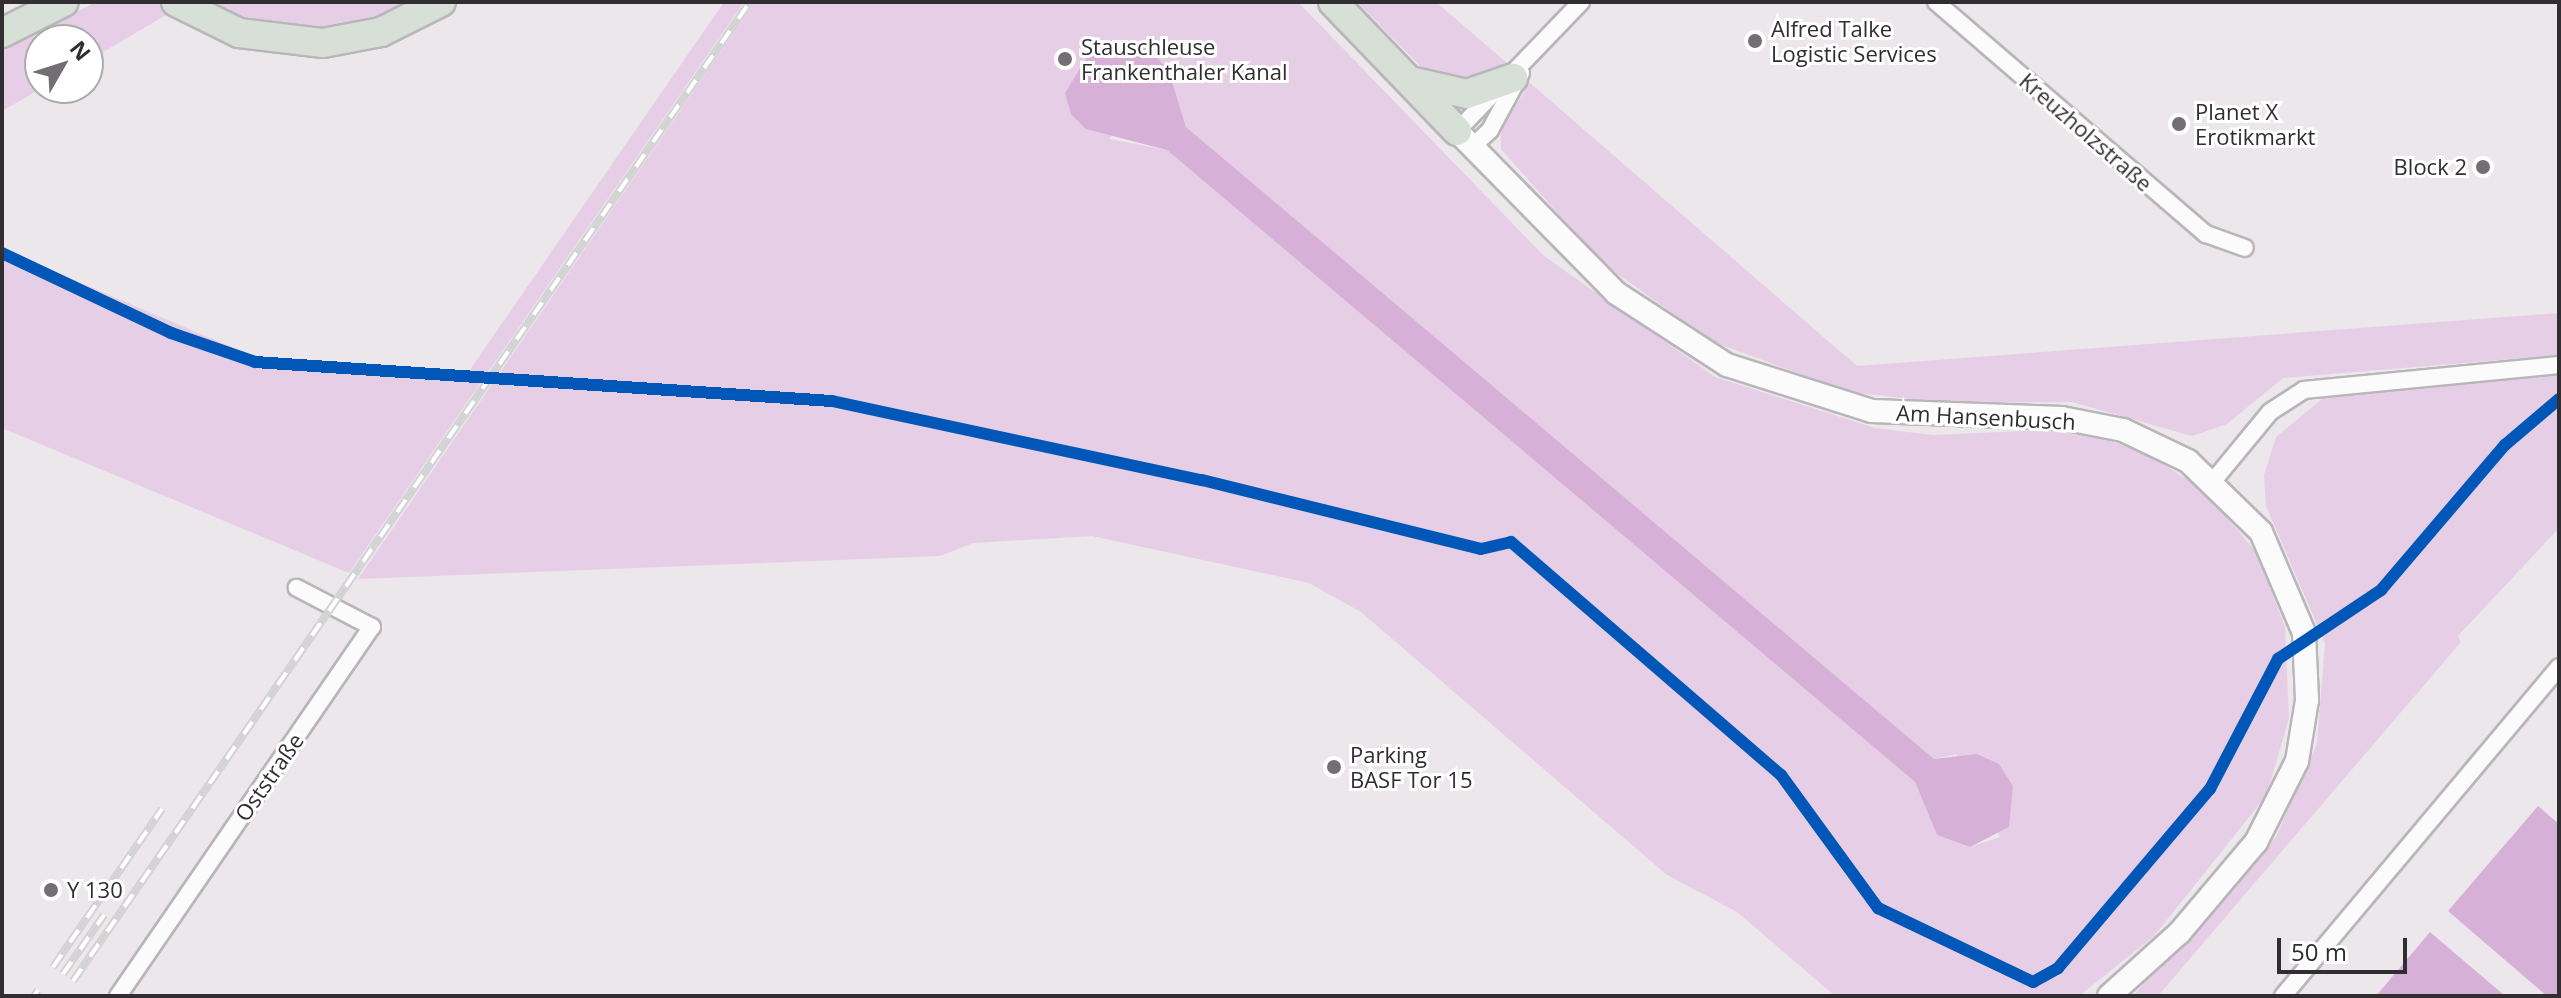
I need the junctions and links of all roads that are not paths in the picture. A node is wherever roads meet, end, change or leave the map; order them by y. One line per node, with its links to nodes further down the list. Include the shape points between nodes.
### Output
1 (64, 2): 7 (highway)
2 (176, 2): 3 (highway, via 239,33 323,43 381,32)
3 (441, 2)
4 (1333, 2): 9 (highway)
5 (1581, 2): 8 (street)
6 (1936, 2): 11 (street, Kreuzholzstraße, via 2206,234)
7 (2, 33)
8 (1518, 73): 9 (highway, via 1467,94); 10 (street)
9 (1410, 81): 10 (highway)
10 (1464, 139): 13 (street, Am Hansenbusch, via 1616,293 1727,365 1872,411 2102,424 2165,448)
11 (2245, 248)
12 (2559, 365): 13 (street, via 2304,390 2270,412)
13 (2214, 480): 17 (street, Am Hansenbusch, via 2278,559 2306,642 2304,726 2275,813 2179,933)
14 (297, 588): 16 (street, Oststraße, via 372,627)
15 (2559, 667): 18 (street)
16 (118, 996)
17 (2109, 996)
18 (2283, 996)

